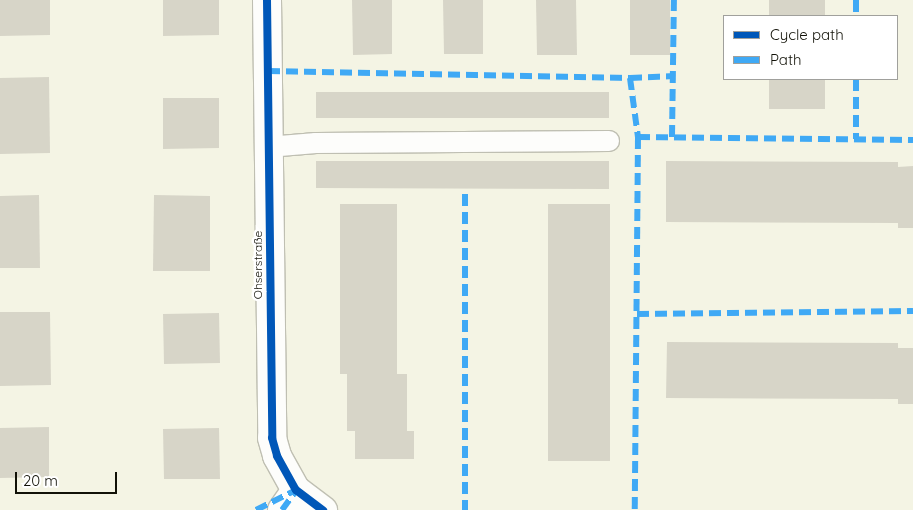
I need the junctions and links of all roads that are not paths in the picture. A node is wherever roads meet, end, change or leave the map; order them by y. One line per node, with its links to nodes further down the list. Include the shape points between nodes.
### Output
1 (268, 0): 3 (street, Ohserstraße)
2 (609, 141): 3 (lane, via 316,144)
3 (268, 148): 4 (street, Ohserstraße, via 272,438)
4 (289, 500): 5 (street, Ohserstraße)
5 (323, 510)

